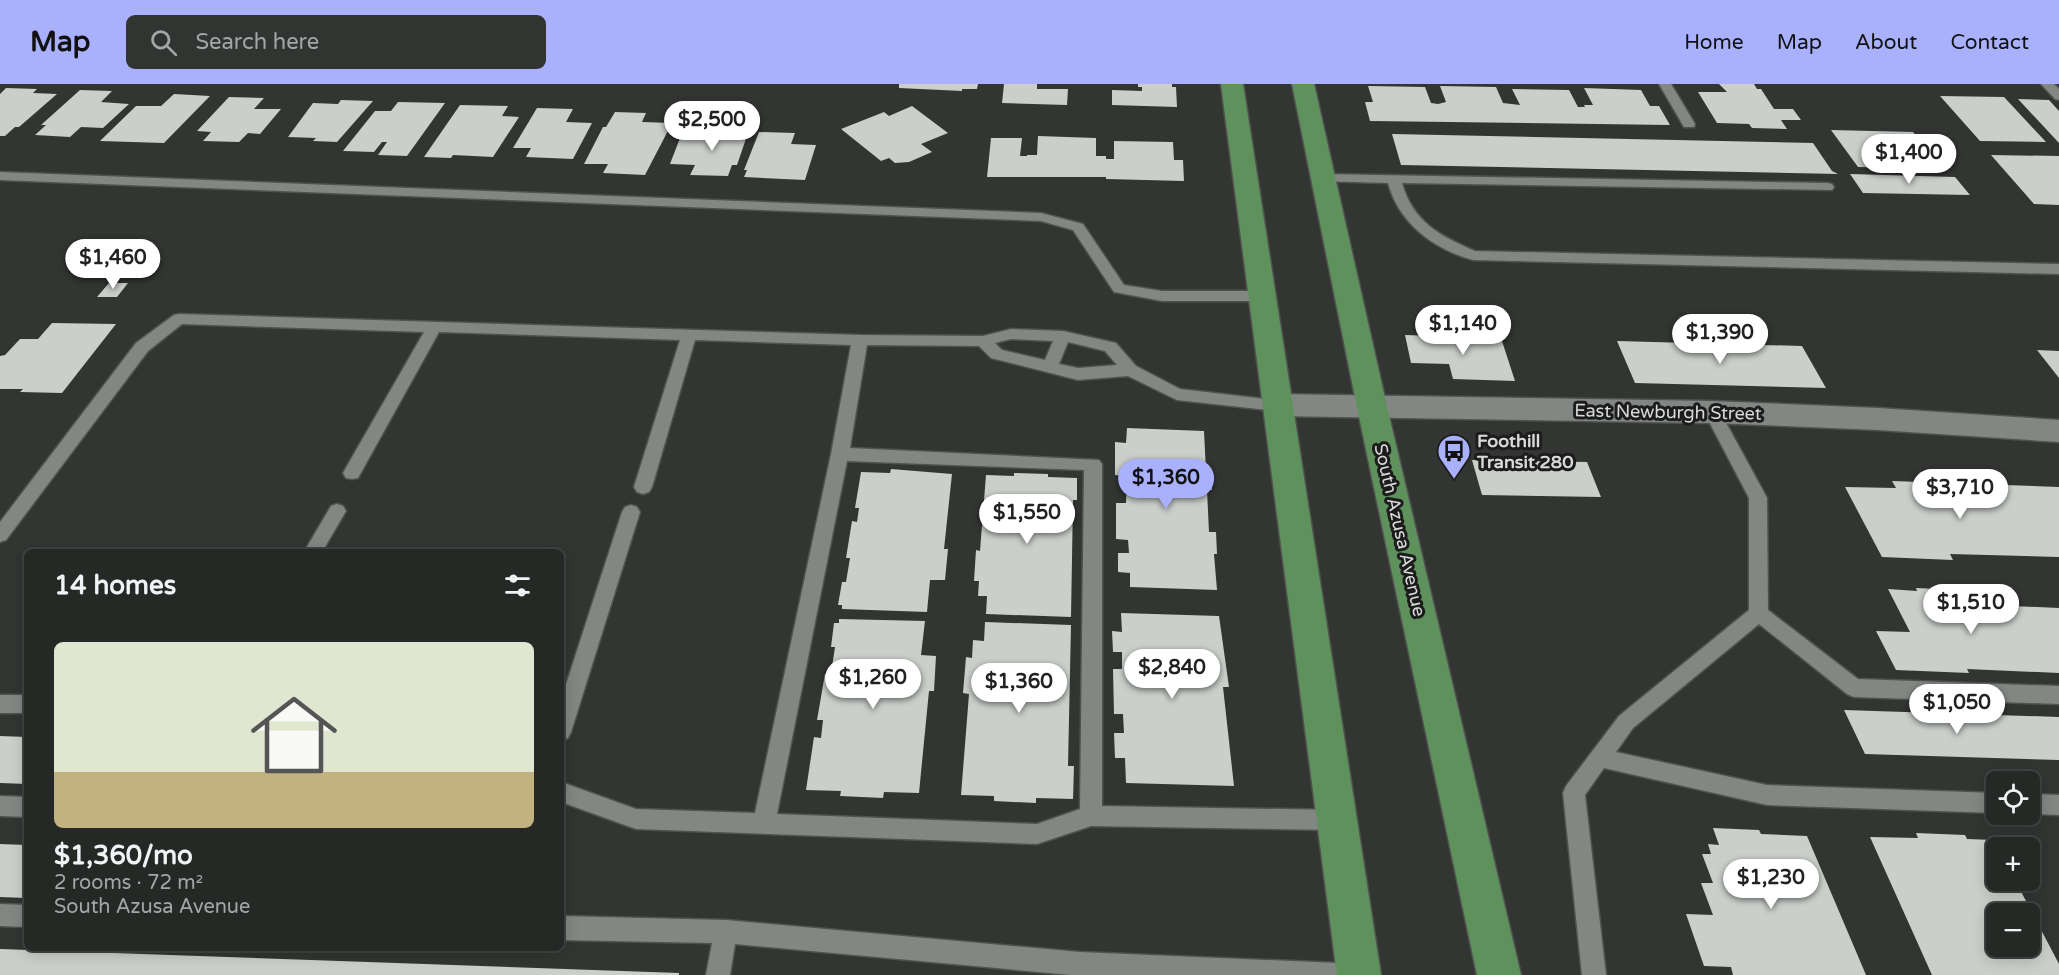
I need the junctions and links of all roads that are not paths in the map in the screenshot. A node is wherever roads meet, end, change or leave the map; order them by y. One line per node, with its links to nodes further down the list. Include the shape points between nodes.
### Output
1 (1232, 84): 10 (main road)
2 (1304, 84): 6 (main road, South Azusa Avenue)
3 (1665, 84): 4 (lane)
4 (1689, 124)
5 (0, 176): 10 (lane, via 1041,217 1078,227 1119,289 1162,296)
6 (1323, 178): 7 (lane); 19 (main road, South Azusa Avenue)
7 (1394, 179): 8 (lane); 9 (lane, via 1404,209 1416,222 1443,243 1473,255)
8 (1827, 187)
9 (2059, 270)
10 (1261, 296): 18 (main road)
11 (434, 327): 12 (lane); 23 (lane); 27 (lane, via 179,319 142,347)
12 (689, 335): 14 (lane); 24 (lane)
13 (1063, 336): 15 (lane, via 1011,334); 16 (lane); 17 (lane, via 1110,347)
14 (861, 340): 15 (lane); 22 (lane)
15 (983, 341): 16 (lane, via 997,354)
16 (1050, 367): 17 (lane, via 1078,374)
17 (1130, 370): 18 (lane, via 1177,393)
18 (1277, 405): 19 (street, East Newburgh Street); 42 (main road)
19 (1372, 406): 20 (street, East Newburgh Street); 51 (main road, South Azusa Avenue)
20 (1712, 412): 21 (street, East Newburgh Street); 29 (lane, via 1758,498)
21 (2059, 431)
22 (840, 454): 41 (lane, via 1093,464); 43 (lane)
23 (352, 473)
24 (643, 487)
25 (337, 511): 28 (lane)
26 (631, 512): 33 (lane)
27 (0, 535)
28 (315, 549)
29 (1760, 613): 30 (lane, via 1854,688); 34 (lane, via 1626,722)
30 (2059, 695)
31 (0, 704): 32 (lane)
32 (24, 704)
33 (564, 723)
34 (1599, 758): 36 (lane, via 1767,795); 52 (lane, via 1574,793)
35 (564, 793): 43 (lane, via 636,819)
36 (1986, 803)
37 (2040, 804): 38 (lane)
38 (2059, 805)
39 (0, 806): 40 (lane)
40 (24, 807)
41 (1091, 816): 42 (lane); 43 (lane, via 1037,834)
42 (1337, 820): 50 (main road)
43 (764, 823)
44 (0, 915): 45 (lane)
45 (24, 916)
46 (564, 928): 47 (lane)
47 (726, 932): 48 (lane); 49 (lane, via 1080,964)
48 (718, 975)
49 (1338, 975)
50 (1359, 975)
51 (1499, 975)
52 (1594, 975)

